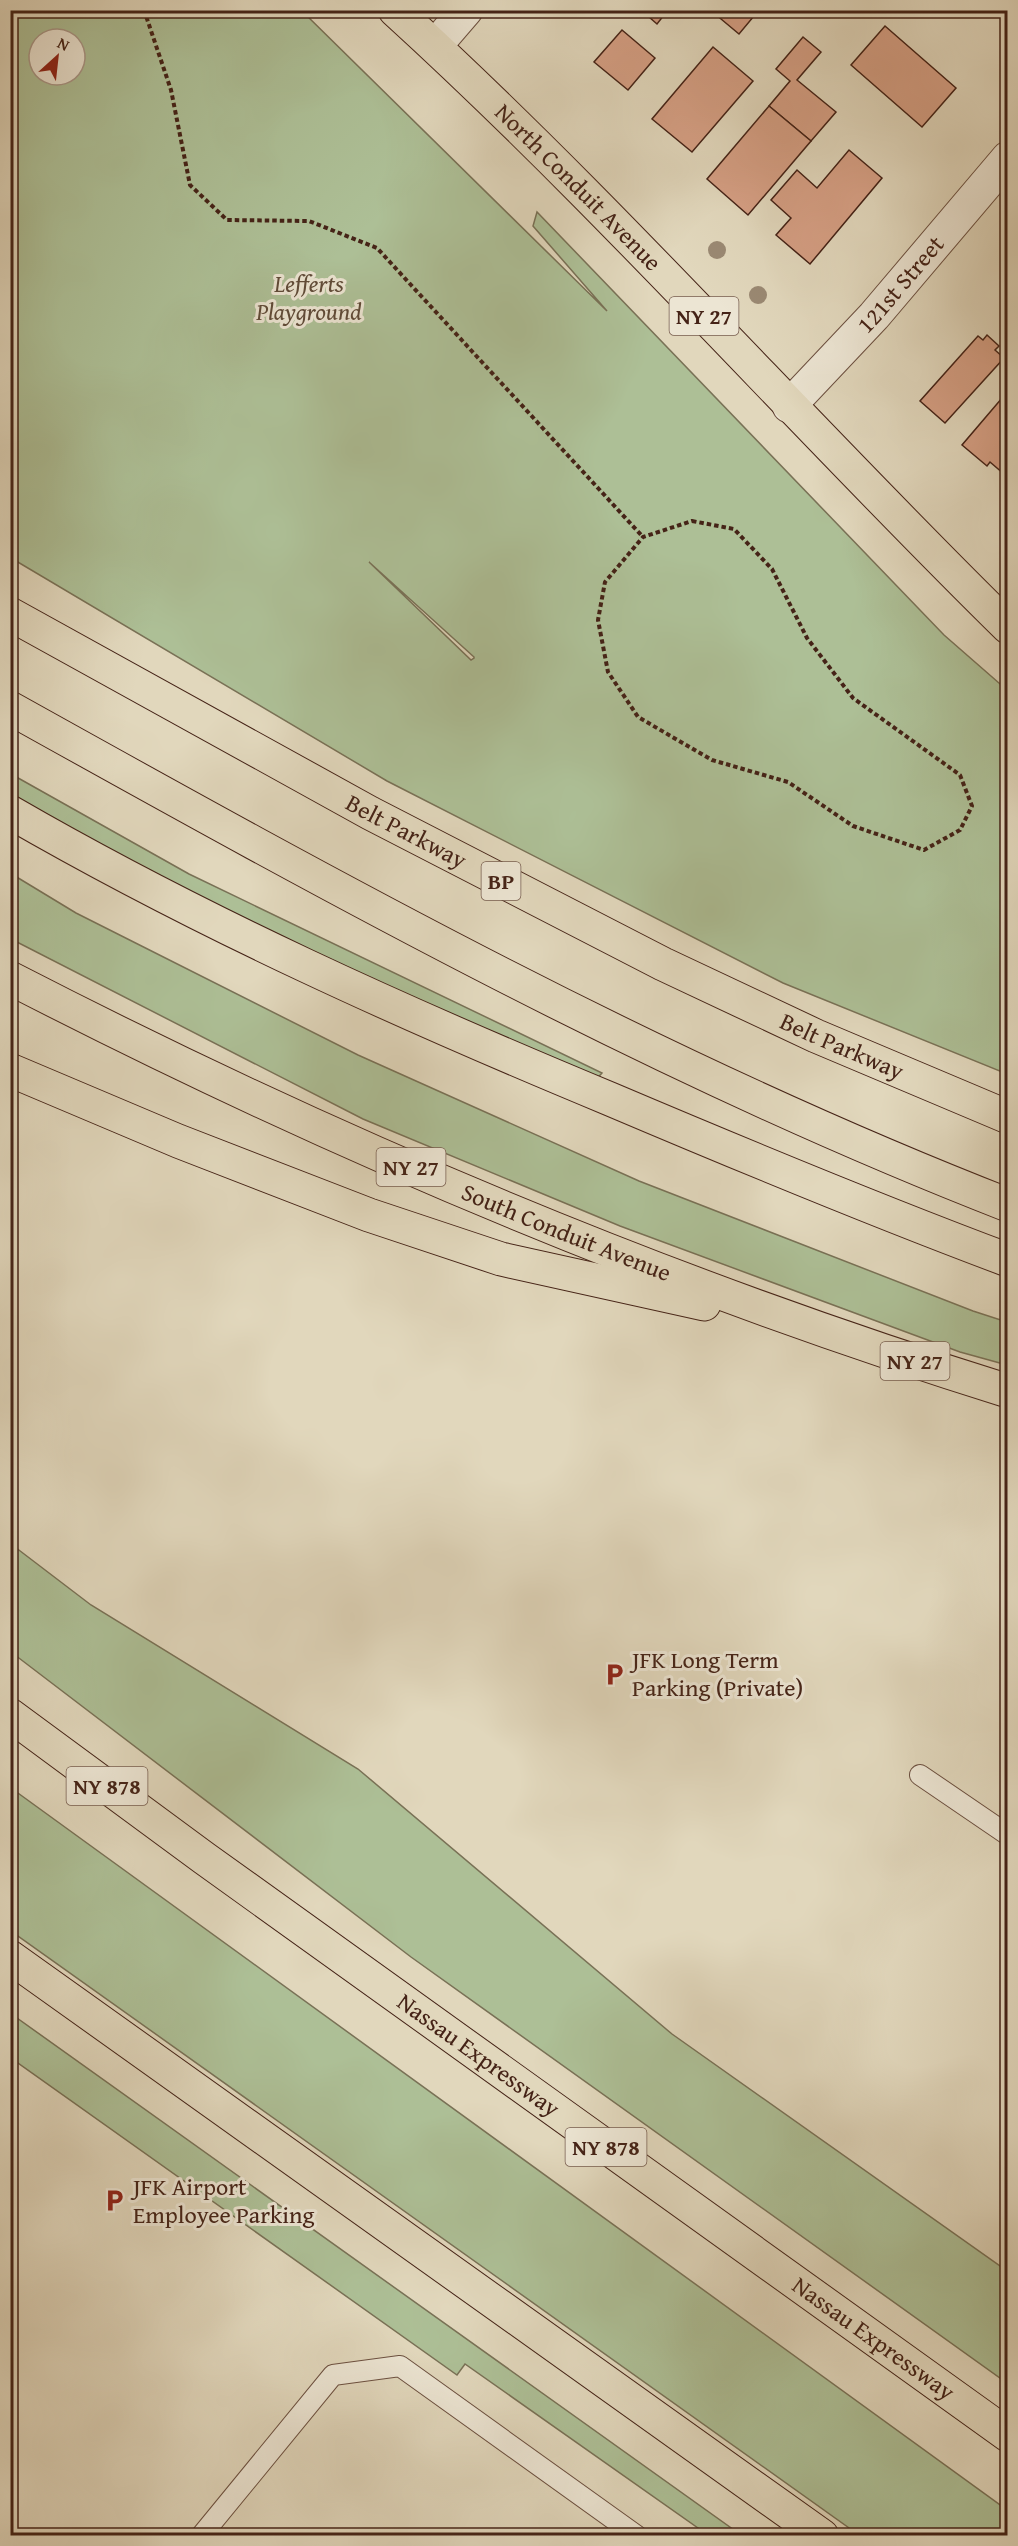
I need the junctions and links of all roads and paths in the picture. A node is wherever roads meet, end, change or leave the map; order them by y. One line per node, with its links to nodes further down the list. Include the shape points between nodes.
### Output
1 (144, 10): 7 (path, via 171,90 190,185 226,220 309,221 377,248)
2 (395, 10): 4 (main road, North Conduit Avenue / NY 27)
3 (466, 10): 4 (street)
4 (435, 46): 6 (main road, North Conduit Avenue / NY 27, via 603,209)
5 (1008, 158): 6 (street, 121st Street, via 874,316)
6 (789, 406): 9 (main road, North Conduit Avenue / NY 27)
7 (643, 537): 7 (path, via 692,521 734,529 772,569 807,638 853,698 960,775 972,806 960,830 924,850 853,826 788,782 712,760 638,717 608,672 598,620 605,582)
8 (10, 614): 14 (main road, Belt Parkway / BP, via 370,813 663,964 807,1032)
9 (1008, 627)
10 (10, 708): 15 (main road, via 259,846 582,1014 802,1120)
11 (10, 812): 16 (main road, via 194,910 376,998 803,1180)
12 (10, 978): 17 (main road, South Conduit Avenue / NY 27, via 149,1050 322,1130 654,1267)
13 (10, 1070): 17 (main road, via 274,1180 501,1259)
14 (1008, 1117)
15 (1008, 1205)
16 (1008, 1260)
17 (824, 1330): 18 (main road, South Conduit Avenue / NY 27)
18 (1008, 1391)
19 (10, 1715): 23 (main road, Nassau Expressway / NY 878)
20 (920, 1775): 21 (lane)
21 (1008, 1835)
22 (10, 1957): 26 (main road)
23 (1008, 2435)
24 (201, 2535): 25 (lane, via 333,2375 400,2366)
25 (637, 2535)
26 (822, 2535)

